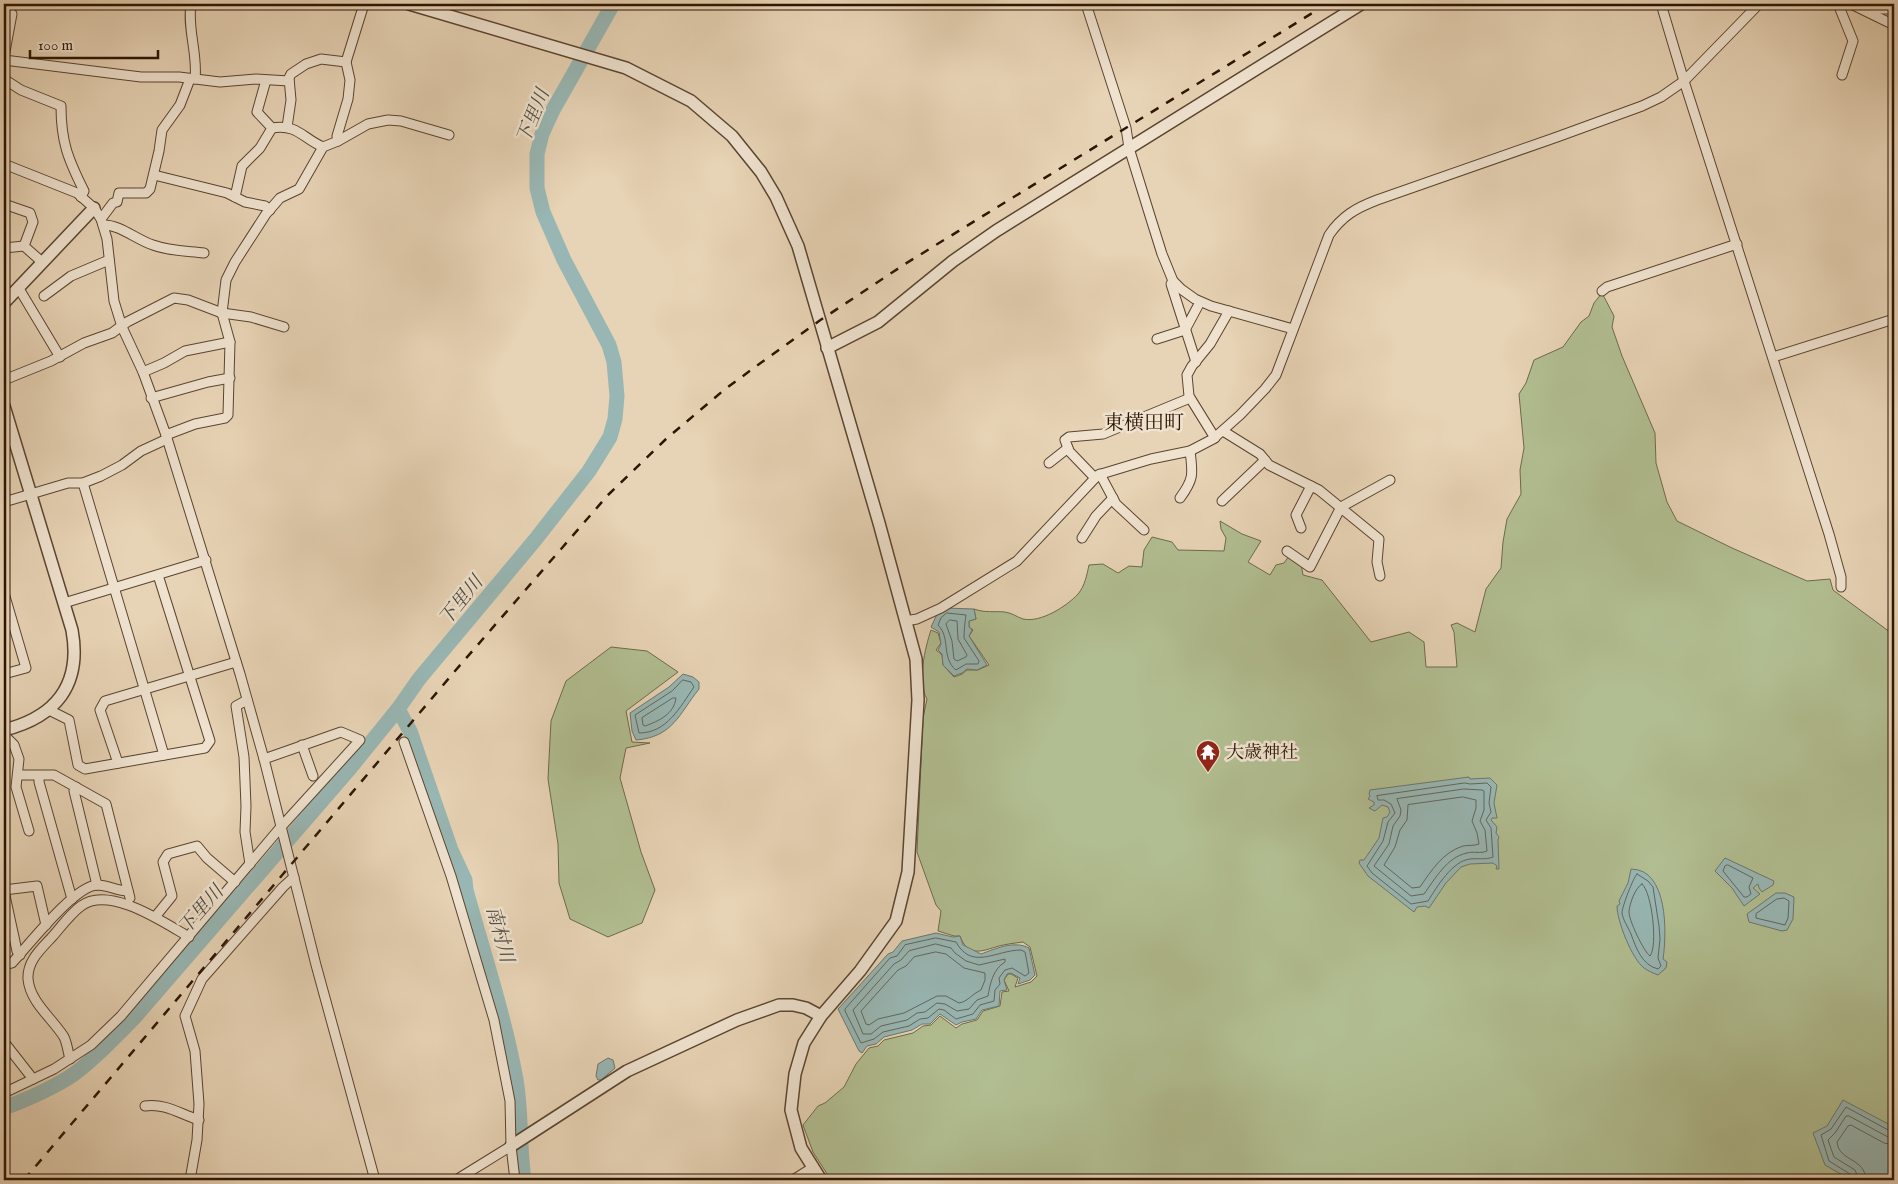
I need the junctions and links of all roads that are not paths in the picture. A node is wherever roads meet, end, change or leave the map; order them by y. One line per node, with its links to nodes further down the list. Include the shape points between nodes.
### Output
1 (191, 4): 18 (street, via 195,58)
2 (364, 4): 15 (street)
3 (409, 4): 57 (street, via 626,68 691,100 732,136 776,197 798,246)
4 (1086, 4): 27 (street, via 1126,128)
5 (1361, 4): 27 (street)
6 (1661, 4): 21 (street)
7 (1759, 4): 21 (street)
8 (1838, 4): 16 (street, via 1853,41)
9 (1851, 4): 12 (street)
10 (4, 6): 14 (street, via 12,14)
11 (1894, 9): 12 (street)
12 (1864, 10): 13 (street)
13 (1894, 25)
14 (4, 59): 18 (street, via 141,78)
15 (346, 62): 20 (street, via 321,59 290,74); 25 (street, via 350,80)
16 (1842, 75)
17 (4, 79): 30 (street, via 21,90 62,106 62,136 84,191)
18 (193, 79): 19 (street, via 220,82); 29 (street, via 162,130)
19 (266, 80): 20 (street); 23 (street, via 257,112)
20 (289, 81): 22 (street, via 291,100)
21 (1684, 81): 36 (street); 53 (street, via 1642,106 1377,200 1346,214 1329,235)
22 (287, 127): 23 (street); 26 (street)
23 (272, 128): 31 (street, via 260,148 242,166)
24 (449, 135): 25 (street, via 388,120 368,124)
25 (338, 141): 26 (street)
26 (323, 147): 34 (street, via 299,189 280,198)
27 (1129, 148): 42 (street); 57 (street, via 953,261 878,322)
28 (4, 164): 30 (street)
29 (154, 175): 31 (street); 35 (street, via 146,193 119,193 117,202 113,203)
30 (81, 197): 33 (street)
31 (235, 197): 34 (street)
32 (4, 204): 37 (street, via 30,213 34,222)
33 (94, 208): 35 (street); 41 (street)
34 (270, 210): 49 (street, via 226,280)
35 (102, 222): 39 (street, via 160,248); 40 (street)
36 (1737, 244): 44 (street); 59 (street)
37 (24, 246): 38 (street); 41 (street)
38 (4, 248)
39 (204, 254)
40 (109, 260): 45 (street, via 71,276); 51 (street, via 114,301)
41 (42, 262): 43 (street)
42 (1173, 281): 46 (street); 54 (street, via 1171,284)
43 (18, 287): 47 (street); 58 (street)
44 (1602, 291)
45 (44, 296)
46 (1200, 302): 48 (street); 54 (street)
47 (4, 303)
48 (1229, 311): 53 (street); 60 (street)
49 (222, 313): 51 (street, via 174,298); 52 (street); 56 (street)
50 (1894, 319): 59 (street)
51 (122, 326): 58 (street); 61 (street)
52 (284, 327)
53 (1293, 329): 67 (street, via 1276,375)
54 (1185, 330): 55 (street); 60 (street)
55 (1157, 340)
56 (230, 342): 61 (street, via 185,351); 62 (street)
57 (827, 348): 95 (street)
58 (60, 357): 63 (street)
59 (1772, 357): 91 (street, via 1828,534)
60 (1196, 362): 65 (street, via 1187,375)
61 (143, 372): 64 (street)
62 (230, 378): 64 (street); 68 (street, via 228,415 195,424)
63 (4, 380)
64 (152, 398): 68 (street)
65 (1190, 398): 69 (street); 70 (street, via 1119,429 1069,438 1065,440)
66 (4, 406): 78 (street)
67 (1223, 431): 69 (street); 72 (street)
68 (166, 437): 76 (street, via 122,465); 88 (street)
69 (1215, 438): 71 (street)
70 (1068, 448): 73 (street); 74 (street)
71 (1190, 451): 74 (street); 80 (street, via 1192,476)
72 (1265, 460): 77 (street); 81 (street)
73 (1049, 462)
74 (1098, 476): 79 (street); 95 (street, via 1017,561 941,608)
75 (1390, 480): 83 (street)
76 (82, 483): 78 (street, via 68,483); 92 (street)
77 (1311, 486): 83 (street); 84 (street, via 1296,515)
78 (31, 494): 82 (street); 94 (street)
79 (1113, 498): 85 (street); 86 (street)
80 (1180, 498)
81 (1222, 501)
82 (4, 502)
83 (1341, 507): 87 (street, via 1310,567); 90 (street, via 1379,539 1377,562)
84 (1301, 528)
85 (1144, 530)
86 (1082, 538)
87 (1287, 551)
88 (206, 560): 89 (street); 96 (street)
89 (158, 575): 92 (street); 98 (street)
90 (1380, 576)
91 (1841, 587)
92 (114, 588): 94 (street); 99 (street)
93 (4, 592): 97 (street, via 26,668)
94 (64, 603): 101 (street, via 72,630 75,658 68,685)
95 (905, 621): 125 (street, via 916,659 918,700 908,872 896,921 860,971)
96 (236, 662): 98 (street); 100 (street)
97 (4, 674)
98 (190, 676): 99 (street); 105 (street, via 210,741 205,748)
99 (144, 689): 105 (street); 107 (street, via 105,701 100,710)
100 (247, 700): 106 (street); 114 (street, via 236,706 244,757 245,832)
101 (49, 710): 102 (street, via 24,725); 107 (street, via 69,720 78,765 85,769)
102 (4, 730): 108 (street, via 19,759)
103 (404, 742): 132 (street, via 451,876 494,1020 510,1101)
104 (302, 745): 106 (street); 110 (street); 112 (street, via 342,732 360,740)
105 (164, 755): 107 (street)
106 (264, 759): 112 (street)
107 (118, 763)
108 (18, 775): 109 (street); 113 (street, via 16,787)
109 (39, 776): 111 (street, via 54,775); 119 (street)
110 (313, 776)
111 (76, 787): 117 (street, via 74,791); 117 (street, via 106,804 129,894)
112 (281, 830): 114 (street); 115 (street)
113 (29, 832)
114 (250, 864): 116 (street)
115 (294, 877): 131 (street, via 202,979 186,1016 195,1051); 135 (street)
116 (235, 882): 120 (street, via 197,846 168,854 163,862 172,896); 122 (street)
117 (97, 885): 119 (street, via 85,889)
118 (4, 891): 121 (street, via 37,886); 123 (street)
119 (72, 900): 121 (street)
120 (155, 917): 122 (street); 127 (street, via 116,902 92,900 80,906 36,954 28,979 35,998 65,1039)
121 (46, 925): 123 (street)
122 (189, 937): 127 (street, via 121,1016)
123 (20, 955): 124 (street, via 12,963)
124 (4, 965)
125 (821, 1016): 132 (street, via 806,1008 778,1005 737,1020 627,1072); 133 (street, via 804,1043 797,1063 791,1110 801,1148)
126 (4, 1042): 128 (street)
127 (70, 1059): 128 (street)
128 (34, 1079): 129 (street)
129 (4, 1093)
130 (145, 1106): 131 (street, via 168,1107)
131 (199, 1120): 134 (street)
132 (511, 1146): 136 (street); 137 (street)
133 (812, 1168): 138 (street); 139 (street)
134 (190, 1180)
135 (376, 1180)
136 (456, 1180)
137 (515, 1180)
138 (793, 1180)
139 (821, 1180)

